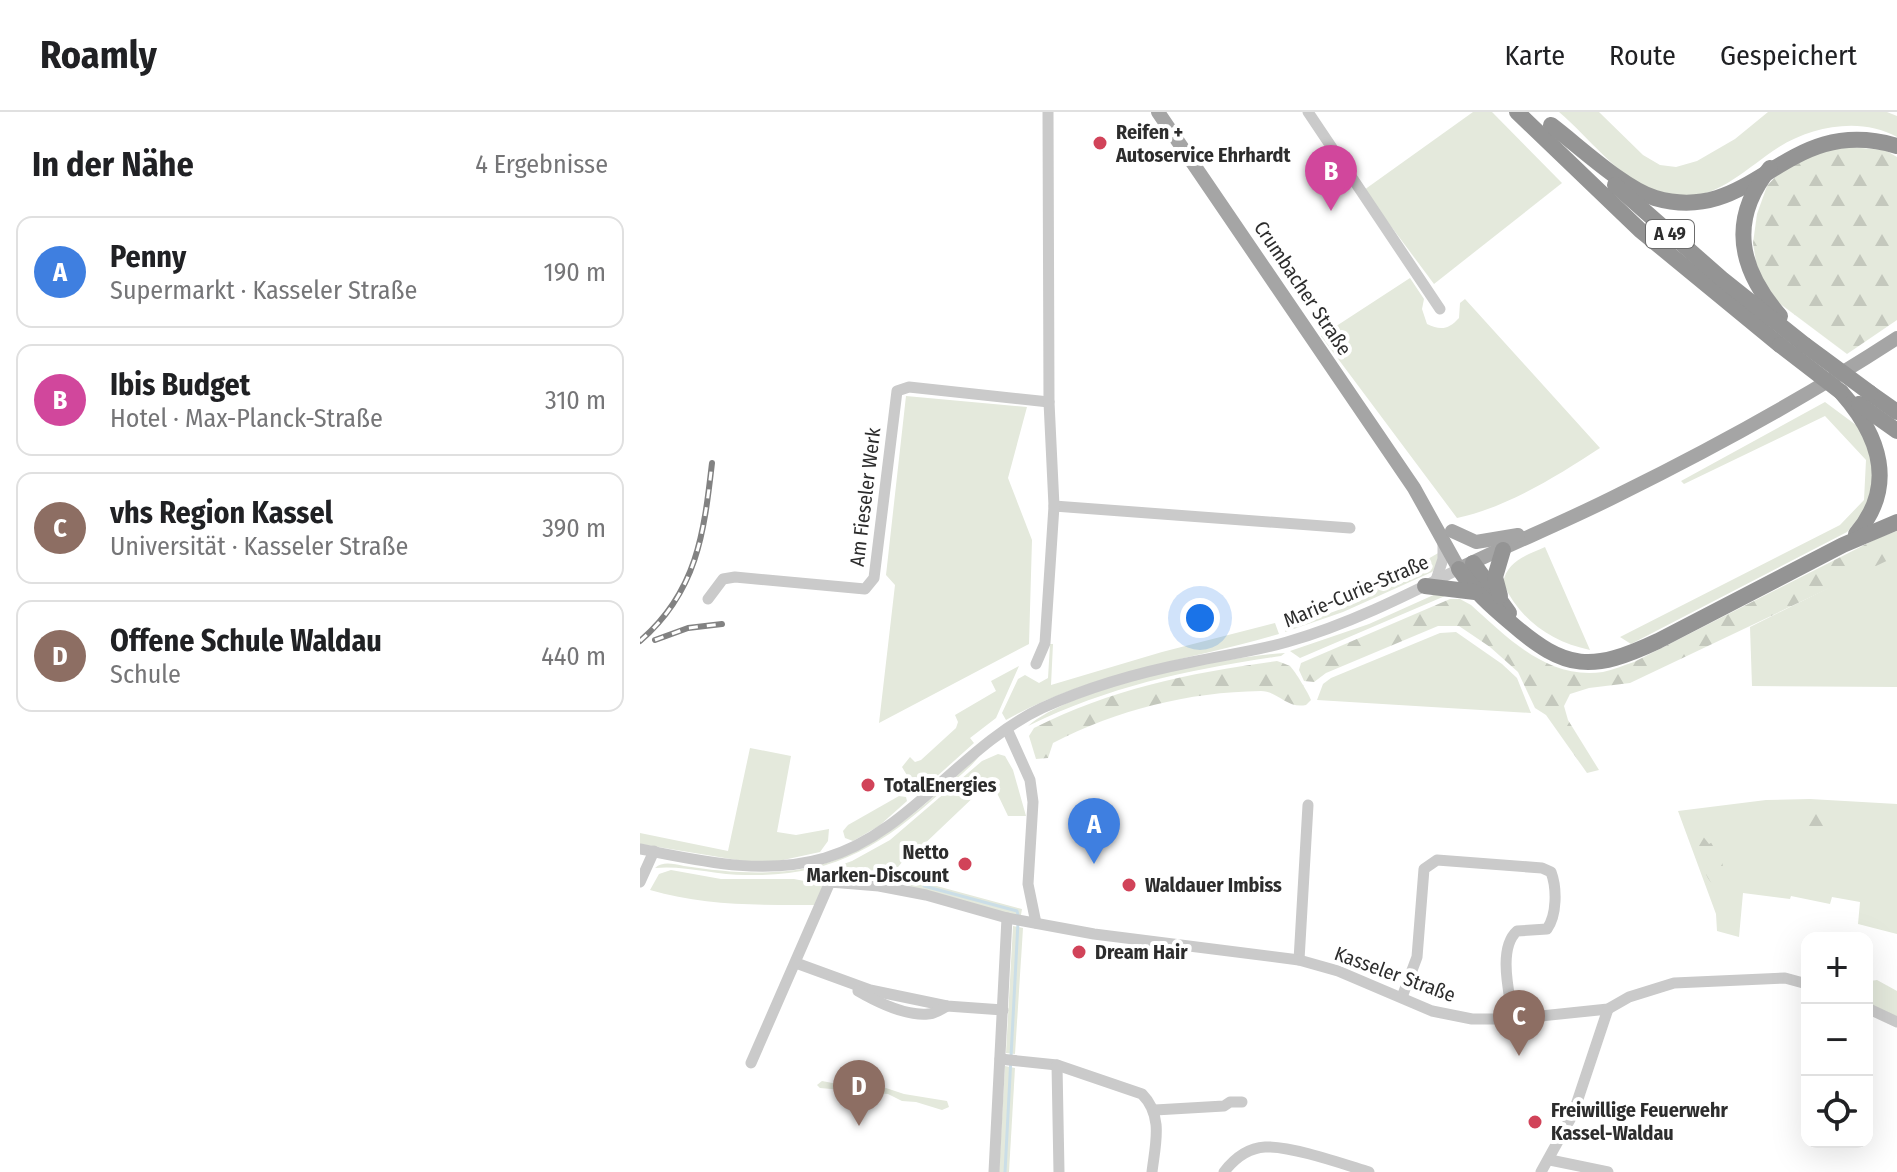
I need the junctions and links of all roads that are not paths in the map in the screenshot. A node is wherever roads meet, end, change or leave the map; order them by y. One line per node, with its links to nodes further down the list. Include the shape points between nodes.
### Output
1 (1048, 112): 13 (street)
2 (1158, 112): 20 (main road, Crumbacher Straße)
3 (1308, 112): 9 (street)
4 (1517, 112): 11 (highway, A 49, via 1640,230)
5 (1539, 112): 6 (highway, A 49)
6 (1551, 125): 8 (highway, via 1642,193 1671,202 1689,203 1729,191); 11 (highway, A 49)
7 (1897, 146): 8 (highway, via 1875,137 1835,133)
8 (1782, 155): 11 (highway, via 1749,204 1745,248 1750,274)
9 (1440, 309)
10 (1897, 338): 19 (main road, Marie-Curie-Straße, via 1763,419)
11 (1794, 340): 12 (highway, A 49, bridge); 12 (highway, A 49, bridge)
12 (1854, 398): 14 (highway, A 49); 15 (highway, A 49); 21 (highway, via 1880,443 1886,479 1875,514)
13 (1049, 402): 16 (street); 26 (street, Am Fieseler Werk, via 909,387 897,391 874,578 865,589 735,577 723,579)
14 (1897, 412)
15 (1897, 431)
16 (1054, 506): 18 (street); 29 (street, via 1045,643)
17 (1897, 522): 21 (highway)
18 (1350, 528)
19 (1545, 529): 20 (main road, via 1494,541); 22 (main road, Marie-Curie-Straße)
20 (1448, 537): 23 (main road, Crumbacher Straße); 24 (street)
21 (1843, 545): 28 (highway, via 1658,641 1606,661 1561,658)
22 (1503, 550): 23 (main road, Marie-Curie-Straße); 27 (highway, via 1495,577)
23 (1466, 566): 24 (street, Marie-Curie-Straße); 25 (highway); 27 (highway)
24 (1431, 583): 25 (highway); 30 (street, Marie-Curie-Straße, via 1285,643 1077,693)
25 (1475, 592): 28 (highway)
26 (708, 599)
27 (1501, 601): 28 (highway)
28 (1520, 631)
29 (1036, 664)
30 (1007, 729): 33 (street, Marie-Curie-Straße, via 900,817 844,852 807,863 756,867); 36 (street, via 1030,780 1028,884)
31 (1308, 805): 37 (street)
32 (640, 849): 33 (street, Marie-Curie-Straße)
33 (654, 851): 34 (street)
34 (640, 882)
35 (1015, 919): 36 (street, Kasseler Straße); 38 (street, Kasseler Straße, via 910,892 830,882); 42 (street)
36 (1036, 923): 37 (street, Kasseler Straße)
37 (1299, 960): 40 (street, Kasseler Straße)
38 (796, 963): 42 (street, via 848,984 947,1006); 47 (street)
39 (1801, 982): 41 (street, Kasseler Straße, via 1785,978 1674,983)
40 (1402, 997): 44 (street, Kasseler Straße, via 1457,1017); 44 (street, via 1417,957 1424,869 1437,860 1542,868 1555,882 1553,921 1547,929 1517,931 1508,943 1506,978)
41 (1608, 1009): 44 (street, Kasseler Straße); 52 (street, via 1573,1114)
42 (1003, 1010): 46 (street)
43 (1873, 1011): 45 (street)
44 (1513, 1019)
45 (1897, 1022)
46 (1007, 1060): 48 (street); 53 (street)
47 (751, 1063)
48 (1057, 1065): 50 (street, via 1142,1094); 54 (street)
49 (1242, 1102): 50 (street)
50 (1155, 1110): 55 (street)
51 (1321, 1159): 56 (street, via 1264,1147 1246,1152); 57 (street); 58 (street)
52 (1550, 1160): 59 (street); 60 (street)
53 (994, 1172)
54 (1059, 1172)
55 (1152, 1172)
56 (1224, 1172)
57 (1322, 1172)
58 (1369, 1172)
59 (1541, 1172)
60 (1608, 1172)

